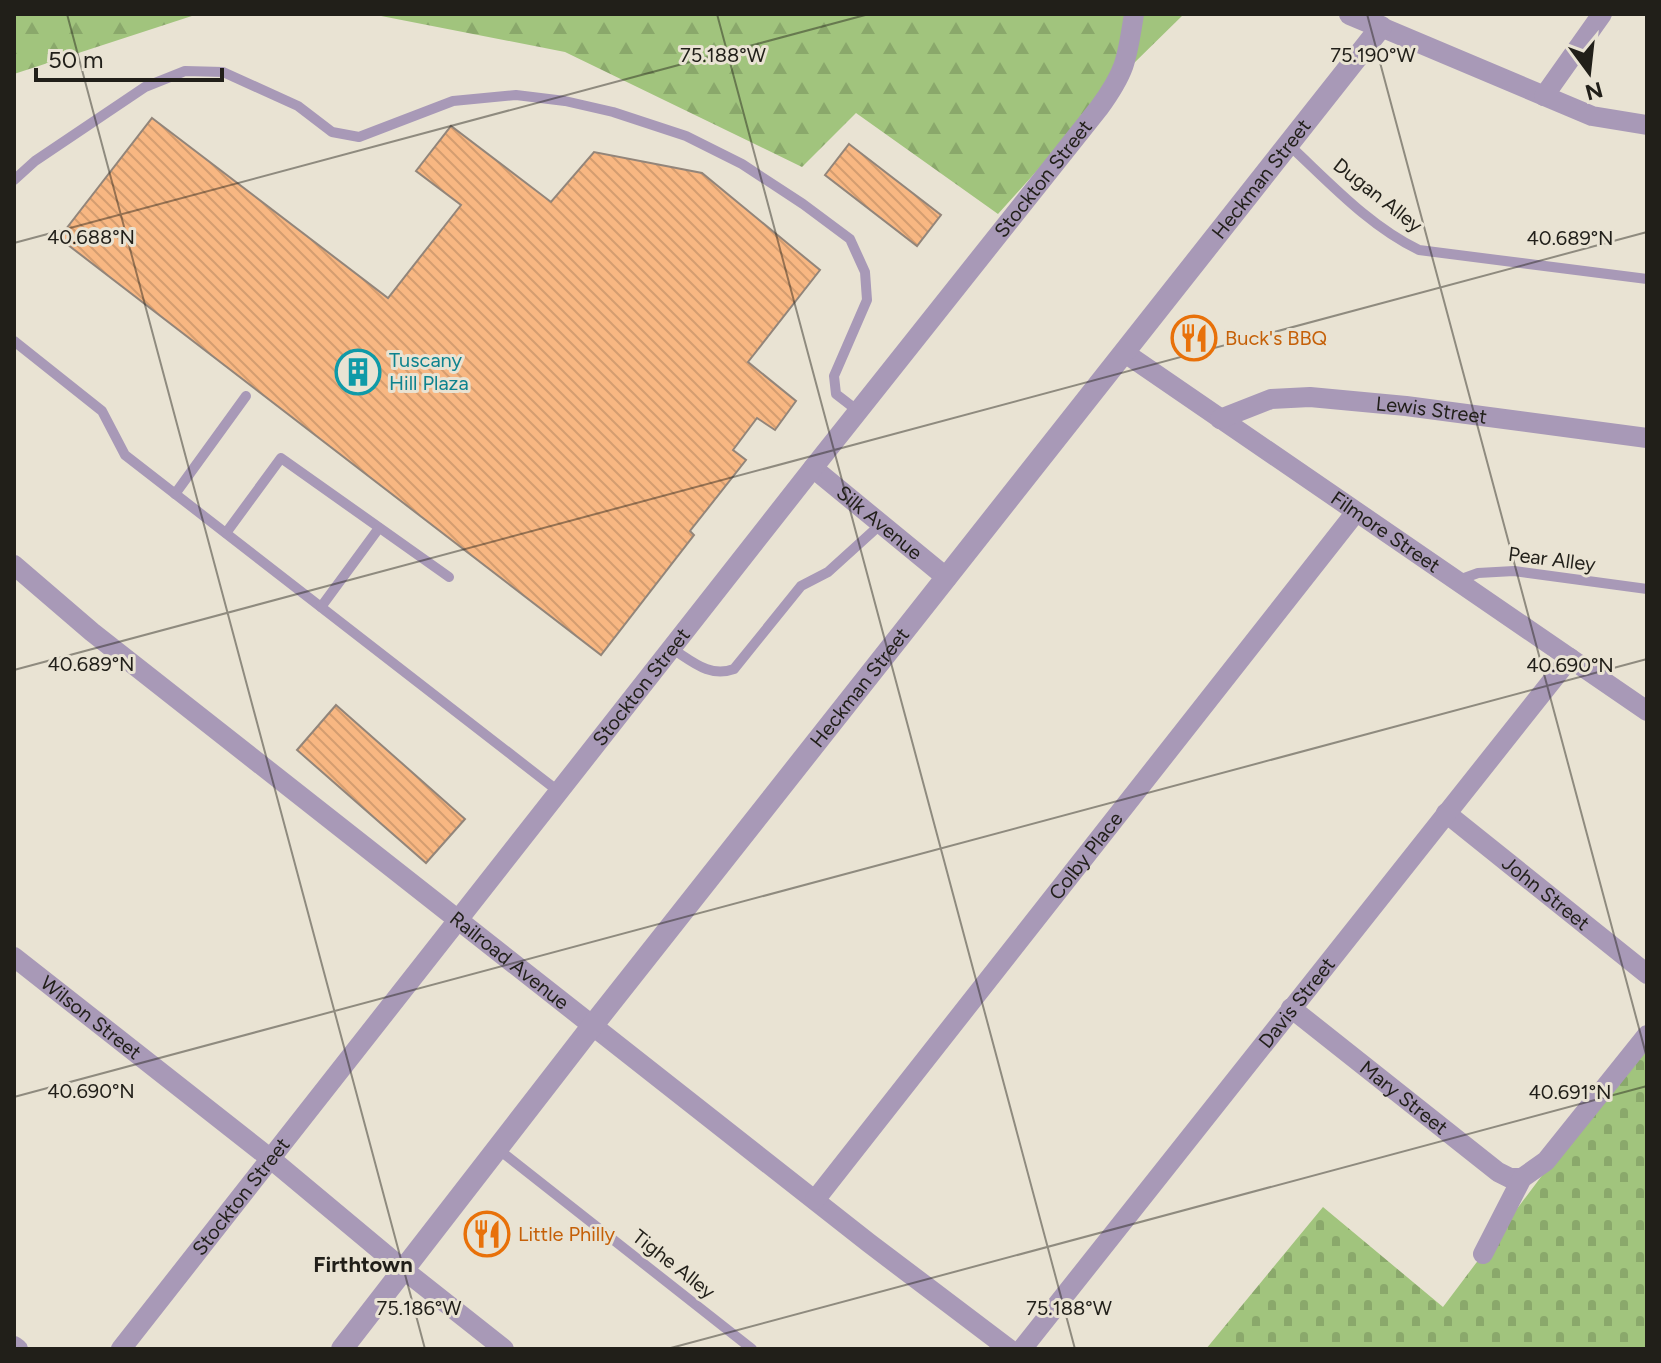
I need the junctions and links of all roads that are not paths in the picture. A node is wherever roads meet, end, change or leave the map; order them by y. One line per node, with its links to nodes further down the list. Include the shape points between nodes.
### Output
1 (1134, 14): 13 (street, Stockton Street, via 1126,64 1117,83)
2 (1350, 14): 4 (street)
3 (1602, 14): 5 (street)
4 (1381, 27): 5 (street); 7 (street, Heckman Street)
5 (1544, 96): 6 (street, via 1592,116)
6 (1647, 125)
7 (1287, 143): 9 (lane, Dugan Alley, via 1346,198 1419,250); 11 (street, Heckman Street)
8 (14, 180): 13 (lane, via 145,87 185,71 223,72 298,106 332,132 359,137 453,101 516,95 613,112 686,136 742,164 850,239 865,272 867,300 834,376 836,394)
9 (1647, 279)
10 (14, 341): 17 (lane, via 102,411 125,455)
11 (1125, 353): 14 (street, Filmore Street); 24 (street, Heckman Street)
12 (246, 396): 17 (lane)
13 (858, 411): 16 (street, Stockton Street)
14 (1220, 419): 15 (street, Lewis Street, via 1271,399 1310,397); 18 (street, Filmore Street)
15 (1647, 438)
16 (813, 468): 19 (street, Silk Avenue); 28 (street, Stockton Street)
17 (175, 494): 21 (lane)
18 (1356, 512): 25 (street, Filmore Street); 42 (street, Colby Place)
19 (881, 524): 24 (street, Silk Avenue); 28 (lane, via 828,572 801,586 734,669 706,670)
20 (379, 528): 21 (lane, via 281,458); 23 (lane); 27 (lane)
21 (226, 533): 27 (lane)
22 (14, 565): 33 (street, Railroad Avenue, via 92,632)
23 (449, 577)
24 (947, 578): 37 (street, Heckman Street)
25 (1455, 581): 26 (lane, Pear Alley, via 1478,573 1514,571); 29 (street, Filmore Street)
26 (1647, 589)
27 (321, 607): 31 (lane)
28 (671, 648): 31 (street, Stockton Street)
29 (1570, 658): 30 (street, Filmore Street); 32 (street, Davis Street)
30 (1647, 711)
31 (558, 791): 33 (street, Stockton Street)
32 (1446, 813): 35 (street, John Street); 36 (street, Davis Street)
33 (459, 918): 37 (street, Railroad Avenue); 40 (street, Stockton Street)
34 (14, 957): 40 (street, Wilson Street)
35 (1647, 974)
36 (1291, 1008): 41 (street, Mary Street, via 1498,1172); 50 (street, Davis Street)
37 (593, 1025): 39 (street, Heckman Street); 42 (street, Railroad Avenue)
38 (1647, 1035): 41 (street, via 1546,1161)
39 (498, 1149): 44 (street, Heckman Street); 48 (lane, Tighe Alley)
40 (271, 1159): 44 (street, Wilson Street); 45 (street, Stockton Street)
41 (1522, 1178): 43 (street)
42 (815, 1200): 49 (street, Railroad Avenue)
43 (1483, 1254)
44 (404, 1270): 46 (street, Heckman Street); 47 (street, Wilson Street)
45 (121, 1349)
46 (342, 1349)
47 (504, 1349)
48 (752, 1349)
49 (1009, 1349)
50 (1022, 1349)

